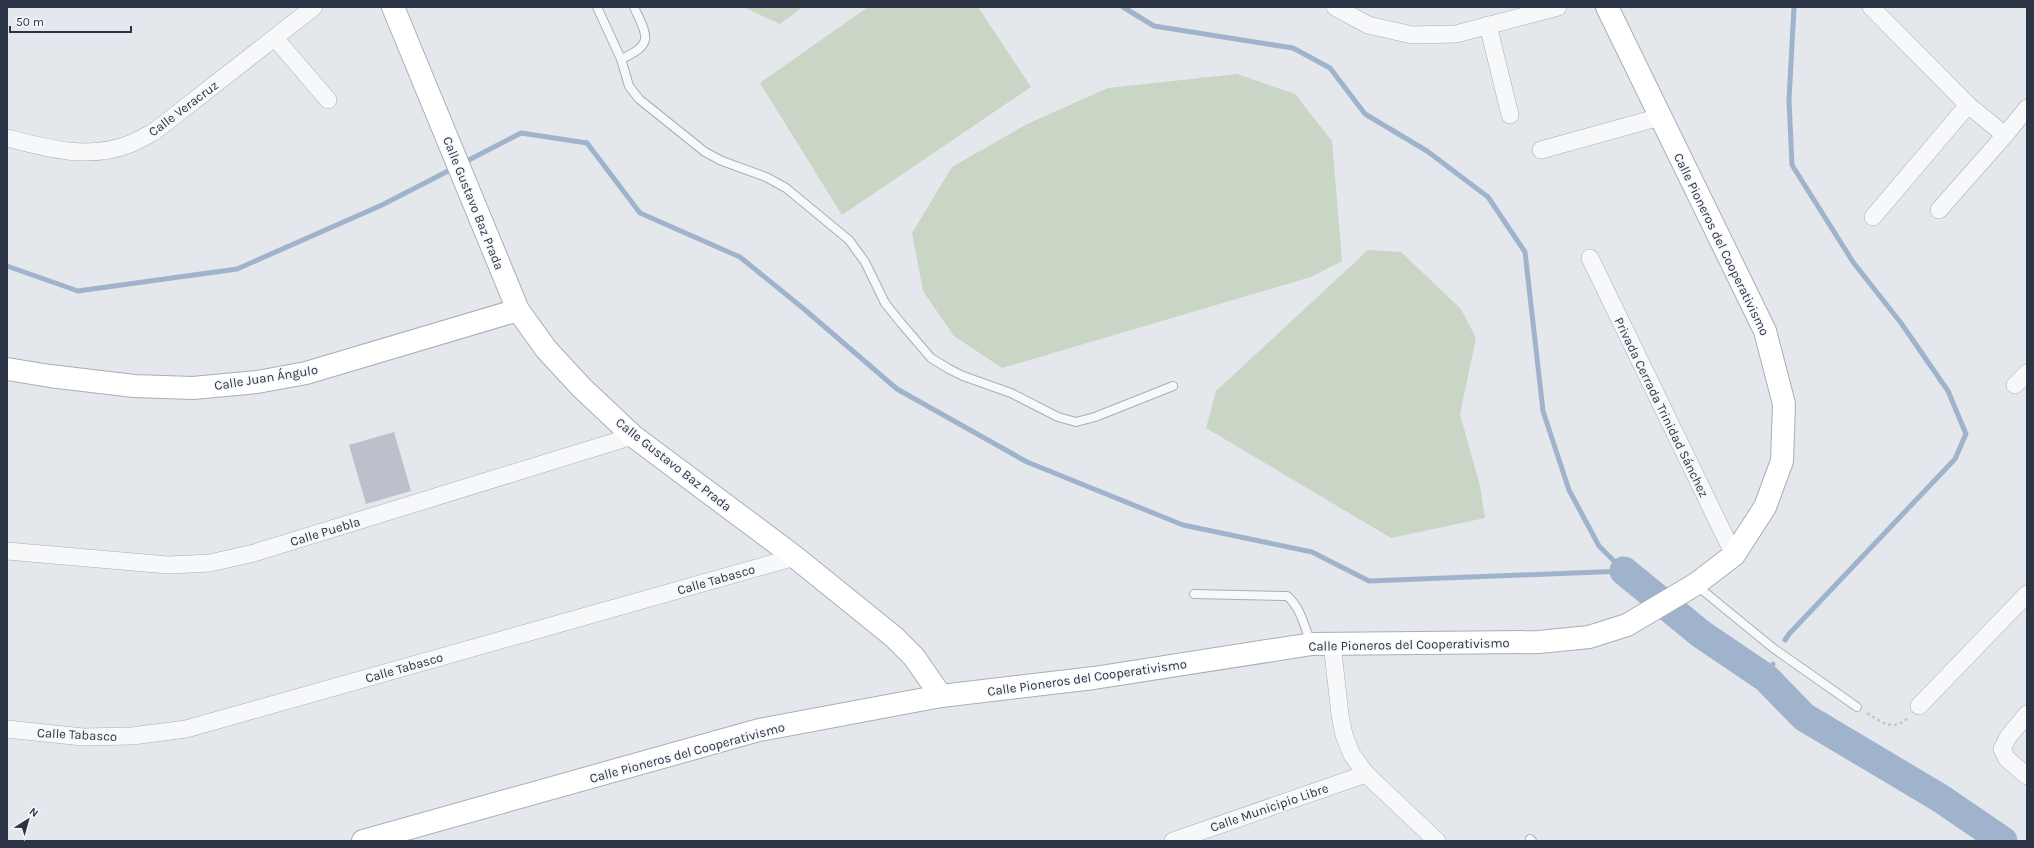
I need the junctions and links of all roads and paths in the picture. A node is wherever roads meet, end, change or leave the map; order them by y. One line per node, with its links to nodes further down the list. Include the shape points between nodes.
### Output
1 (314, 7): 10 (street, Calle Veracruz)
2 (393, 7): 23 (street, Calle Gustavo Baz Prada)
3 (597, 7): 11 (lane)
4 (634, 7): 11 (lane, via 646,38 642,47)
5 (1335, 7): 9 (street, via 1368,25 1412,35 1456,34)
6 (1558, 7): 9 (street)
7 (1607, 7): 16 (street, Calle Pioneros del Cooperativismo)
8 (1871, 7): 13 (street)
9 (1488, 25): 15 (street)
10 (275, 38): 12 (street); 18 (street, Calle Veracruz, via 155,132 127,146 76,153)
11 (621, 59): 27 (lane, via 629,86 639,99 705,152 786,188 849,240 865,262 885,303 931,358 949,369 1011,392 1058,417 1076,422)
12 (328, 100)
13 (1968, 105): 17 (street); 21 (street)
14 (2027, 108): 17 (street)
15 (1510, 115)
16 (1660, 117): 19 (street); 30 (street, Calle Pioneros del Cooperativismo, via 1765,330 1784,404 1782,461 1765,507)
17 (2005, 135): 20 (street)
18 (7, 138)
19 (1541, 150)
20 (1939, 210)
21 (1873, 217)
22 (1590, 258): 30 (street, Privada Cerrada Trinidad Sánchez)
23 (518, 310): 24 (street, Calle Juan Ángulo, via 306,373 256,382 193,388 134,386); 28 (street, Calle Gustavo Baz Prada, via 546,349 581,387)
24 (7, 369)
25 (2027, 373): 26 (street)
26 (2015, 385)
27 (1173, 386)
28 (633, 436): 29 (street, Calle Puebla, via 254,553 210,563 168,565); 31 (street, Calle Gustavo Baz Prada)
29 (7, 551)
30 (1734, 555): 32 (street, Calle Pioneros del Cooperativismo)
31 (795, 557): 36 (street, Calle Gustavo Baz Prada, via 894,637 914,657); 40 (street, Calle Tabasco, via 186,729 132,736 83,737)
32 (1689, 588): 35 (street, Calle Pioneros del Cooperativismo, via 1627,625 1589,637 1539,642); 38 (lane)
33 (1194, 594): 35 (lane, via 1287,596 1293,600)
34 (2027, 594): 37 (street)
35 (1322, 644): 36 (street, Calle Pioneros del Cooperativismo, via 1094,678); 41 (street, via 1344,735 1352,755)
36 (941, 696): 43 (street, Calle Pioneros del Cooperativismo, via 759,730)
37 (1919, 706): 38 (path, via 1903,723 1895,726 1886,724)
38 (1857, 707)
39 (2027, 714): 42 (street, via 2008,737 2002,749 2007,759)
40 (7, 729)
41 (1366, 774): 44 (street, Calle Municipio Libre); 45 (street)
42 (2027, 776)
43 (363, 841)
44 (1172, 841)
45 (1437, 841)

